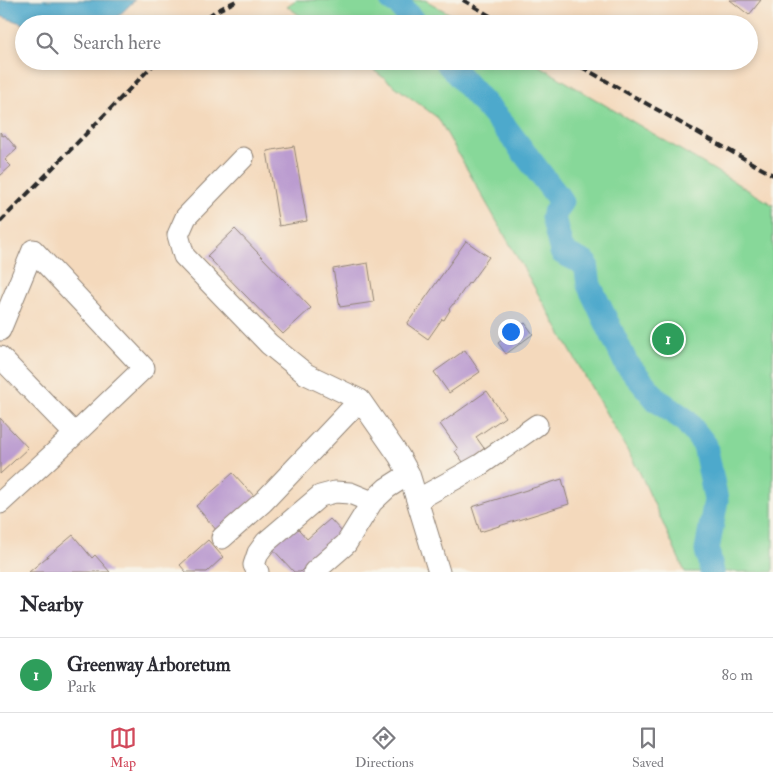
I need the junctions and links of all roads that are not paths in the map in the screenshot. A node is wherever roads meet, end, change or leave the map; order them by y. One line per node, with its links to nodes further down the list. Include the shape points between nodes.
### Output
1 (243, 158): 4 (street, via 186,217 178,235 184,256 269,344 306,374)
2 (0, 330): 6 (street, via 33,250 144,368)
3 (0, 357): 6 (street)
4 (360, 400): 7 (street); 11 (street, via 263,502)
5 (537, 425): 8 (street, via 480,464)
6 (73, 436): 10 (street)
7 (409, 474): 8 (street); 9 (street)
8 (417, 500): 14 (street)
9 (372, 502): 12 (street, via 350,493 320,496 266,542 254,565); 13 (street, via 346,544)
10 (0, 503)
11 (222, 538)
12 (258, 572)
13 (314, 572)
14 (439, 572)

